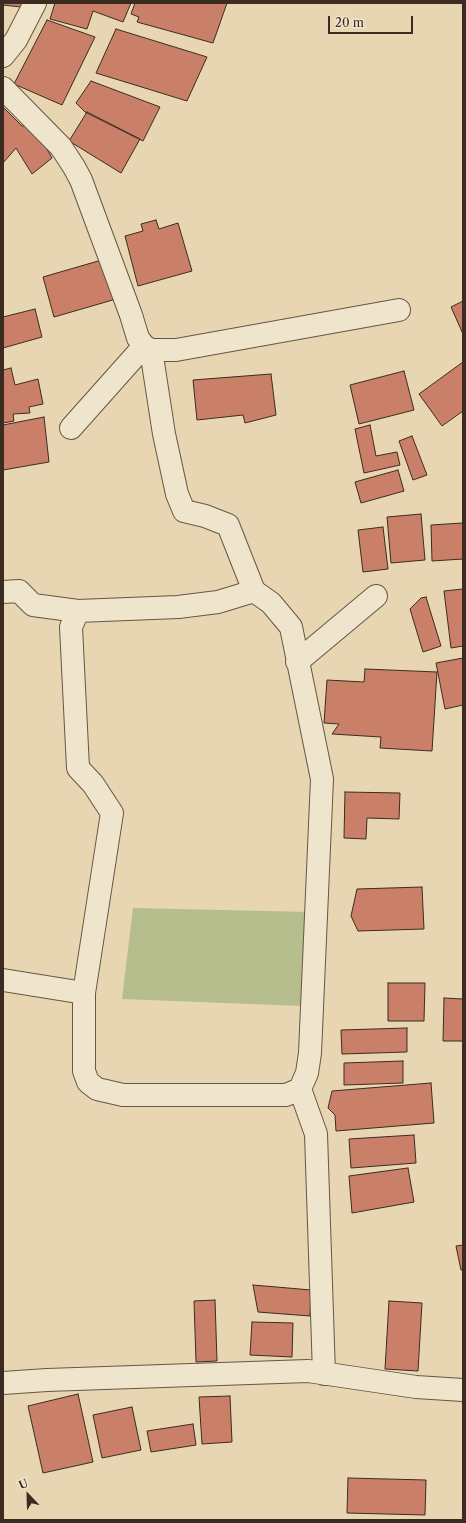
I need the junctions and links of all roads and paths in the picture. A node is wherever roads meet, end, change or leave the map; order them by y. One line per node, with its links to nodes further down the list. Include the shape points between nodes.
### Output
1 (35, 3): 2 (street, via 16,40)
2 (3, 56)
3 (3, 88): 5 (street, via 61,147 74,167 84,187 138,338)
4 (399, 310): 5 (street, via 176,350)
5 (147, 348): 6 (street); 7 (street, via 181,505 184,511 228,525)
6 (71, 428)
7 (254, 591): 10 (street, via 218,602 178,607); 11 (street, via 271,603 291,627)
8 (3, 592): 10 (street, via 19,591 33,605)
9 (376, 596): 11 (street)
10 (78, 611): 13 (street, via 71,627 78,768 93,784 112,813)
11 (297, 662): 14 (street, via 322,779 310,1053 307,1072)
12 (3, 980): 13 (street)
13 (84, 993): 14 (street, via 84,1071 88,1082 98,1089 123,1095 286,1095)
14 (300, 1089): 15 (street, via 316,1134)
15 (324, 1374): 16 (street, via 308,1371); 17 (street, via 416,1387)
16 (3, 1383)
17 (463, 1390)

